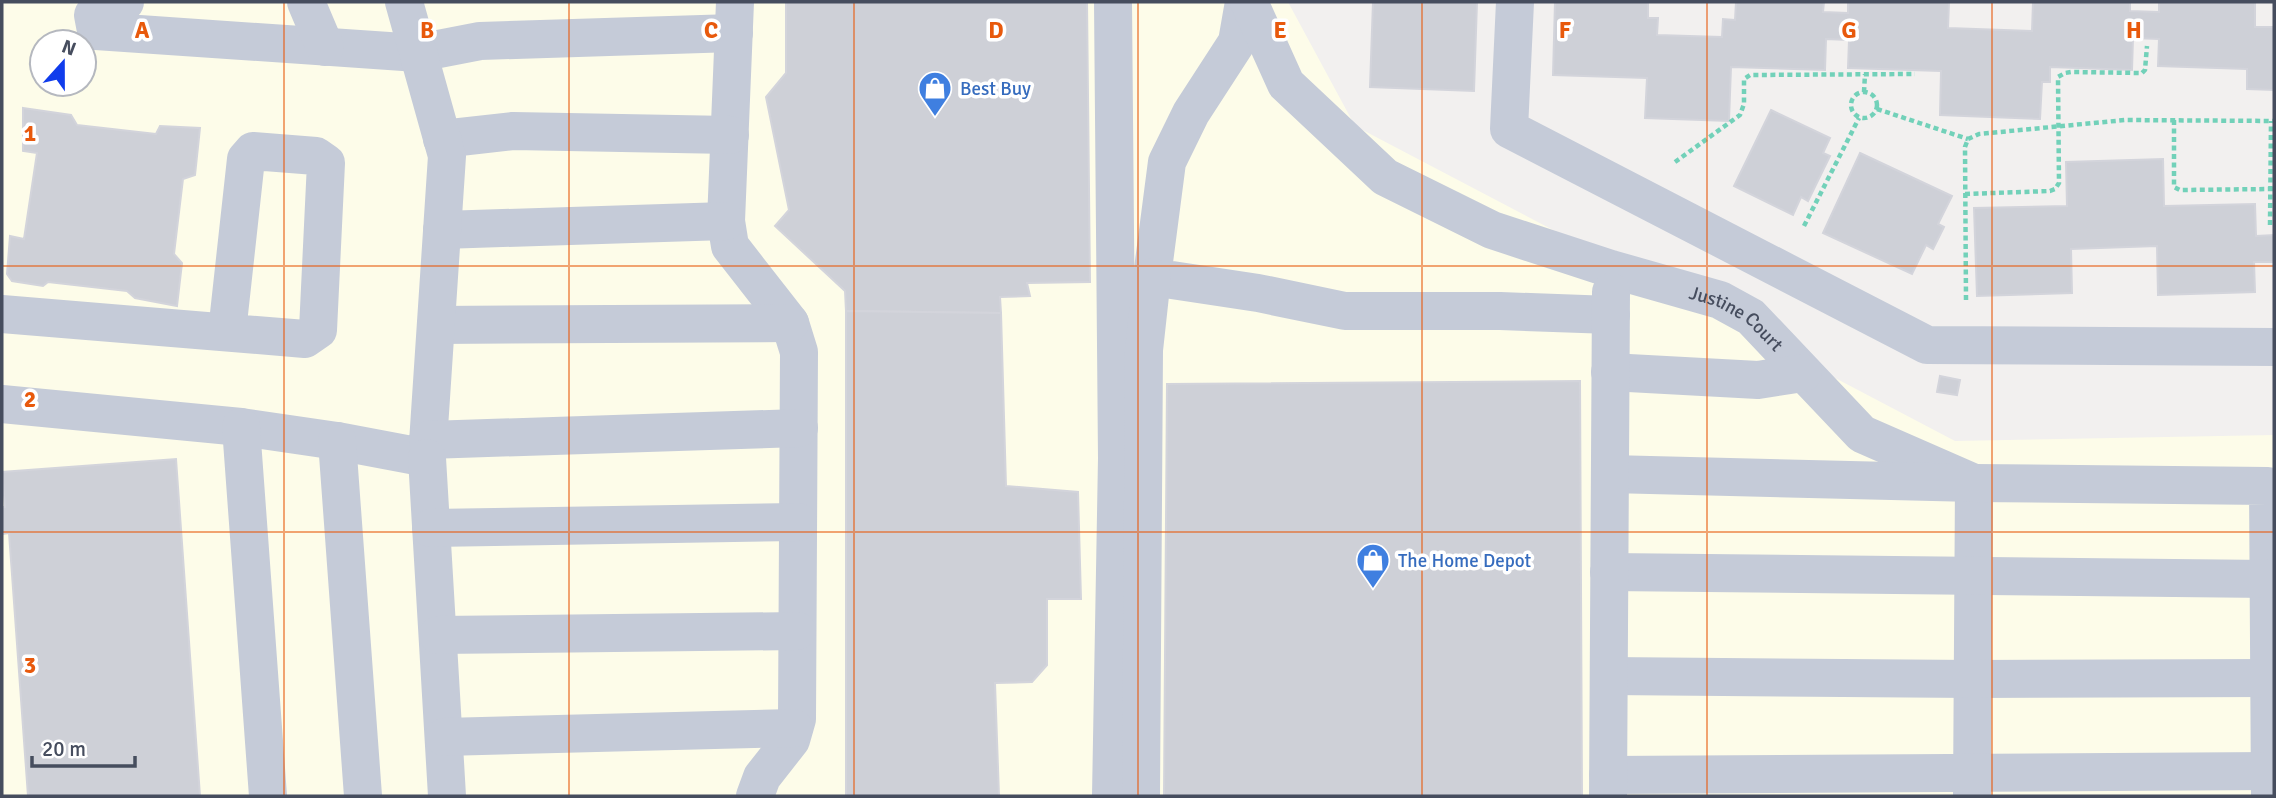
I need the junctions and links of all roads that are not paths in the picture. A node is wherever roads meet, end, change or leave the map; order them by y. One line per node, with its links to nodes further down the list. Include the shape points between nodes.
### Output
1 (125, 2): 9 (street, via 93,15 96,31)
2 (306, 2): 9 (street)
3 (404, 2): 10 (street)
4 (1113, 2): 52 (street, via 1117,458)
5 (1244, 2): 16 (street, via 1237,42 1191,113 1167,162)
6 (1249, 2): 15 (street, Justine Court, via 1286,84 1385,177 1492,230)
7 (1515, 2): 22 (street, via 1509,129 1927,345)
8 (734, 17): 10 (street, via 480,41); 11 (street)
9 (325, 47): 10 (street)
10 (418, 53): 12 (street)
11 (730, 135): 12 (street, via 513,131); 13 (street)
12 (442, 139): 14 (street, via 447,156)
13 (726, 221): 14 (street); 19 (street, via 730,246)
14 (442, 230): 20 (street)
15 (1611, 269): 18 (street); 24 (street, Justine Court, via 1720,300 1751,317)
16 (1152, 277): 18 (street, via 1345,311); 53 (street, via 1144,350)
17 (2, 314): 21 (street)
18 (1611, 315): 23 (street)
19 (790, 323): 20 (street); 27 (street, via 799,352)
20 (436, 325): 29 (street)
21 (226, 332): 21 (street, via 305,339 318,330 326,163 317,156 253,151 246,159)
22 (2274, 347)
23 (1610, 372): 24 (street, via 1758,380); 30 (street)
24 (1803, 373): 31 (street, Justine Court, via 1862,434)
25 (11, 410): 26 (street)
26 (241, 427): 28 (street); 48 (street)
27 (799, 428): 29 (street); 33 (street)
28 (337, 441): 29 (street); 49 (street)
29 (428, 449): 34 (street)
30 (1610, 474): 31 (street); 35 (street)
31 (1974, 483): 32 (street); 36 (street)
32 (2271, 486): 37 (street)
33 (798, 522): 34 (street); 38 (street)
34 (431, 528): 39 (street)
35 (1609, 572): 36 (street); 40 (street)
36 (1974, 576): 37 (street); 42 (street)
37 (2269, 579): 41 (street)
38 (797, 631): 39 (street); 43 (street)
39 (438, 635): 44 (street)
40 (1609, 676): 42 (street); 46 (street)
41 (2269, 678): 42 (street); 45 (street)
42 (1973, 680): 47 (street)
43 (794, 728): 44 (street); 51 (street)
44 (444, 737): 50 (street)
45 (2270, 784): 47 (street)
46 (1608, 785): 47 (street)
47 (1972, 785)
48 (268, 796)
49 (363, 796)
50 (447, 796)
51 (755, 796)
52 (1111, 796)
53 (1141, 796)

